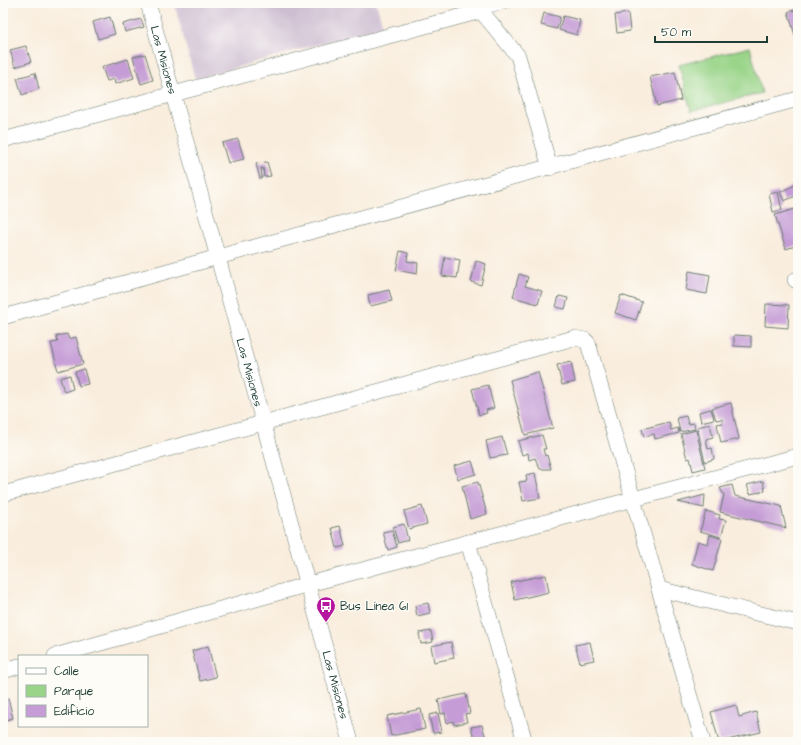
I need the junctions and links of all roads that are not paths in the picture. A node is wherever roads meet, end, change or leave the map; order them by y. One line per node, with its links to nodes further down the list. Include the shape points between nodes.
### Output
1 (148, 3): 4 (street, Las Misiones)
2 (512, 3): 3 (lane)
3 (481, 11): 4 (street); 7 (street, via 518,56)
4 (173, 94): 6 (street); 8 (street, Las Misiones)
5 (798, 99): 7 (street)
6 (3, 140)
7 (550, 168): 8 (street)
8 (218, 257): 9 (street); 10 (street, Las Misiones)
9 (3, 317)
10 (263, 422): 12 (street); 13 (street, via 580,338 588,343); 15 (street, Las Misiones)
11 (798, 456): 13 (street)
12 (3, 494)
13 (632, 499): 14 (street); 16 (street)
14 (468, 542): 15 (street); 22 (street)
15 (309, 584): 18 (street); 21 (street, Las Misiones)
16 (659, 589): 17 (street); 23 (street)
17 (798, 623)
18 (58, 655)
19 (18, 666): 20 (street)
20 (3, 670)
21 (351, 742)
22 (525, 742)
23 (703, 742)

